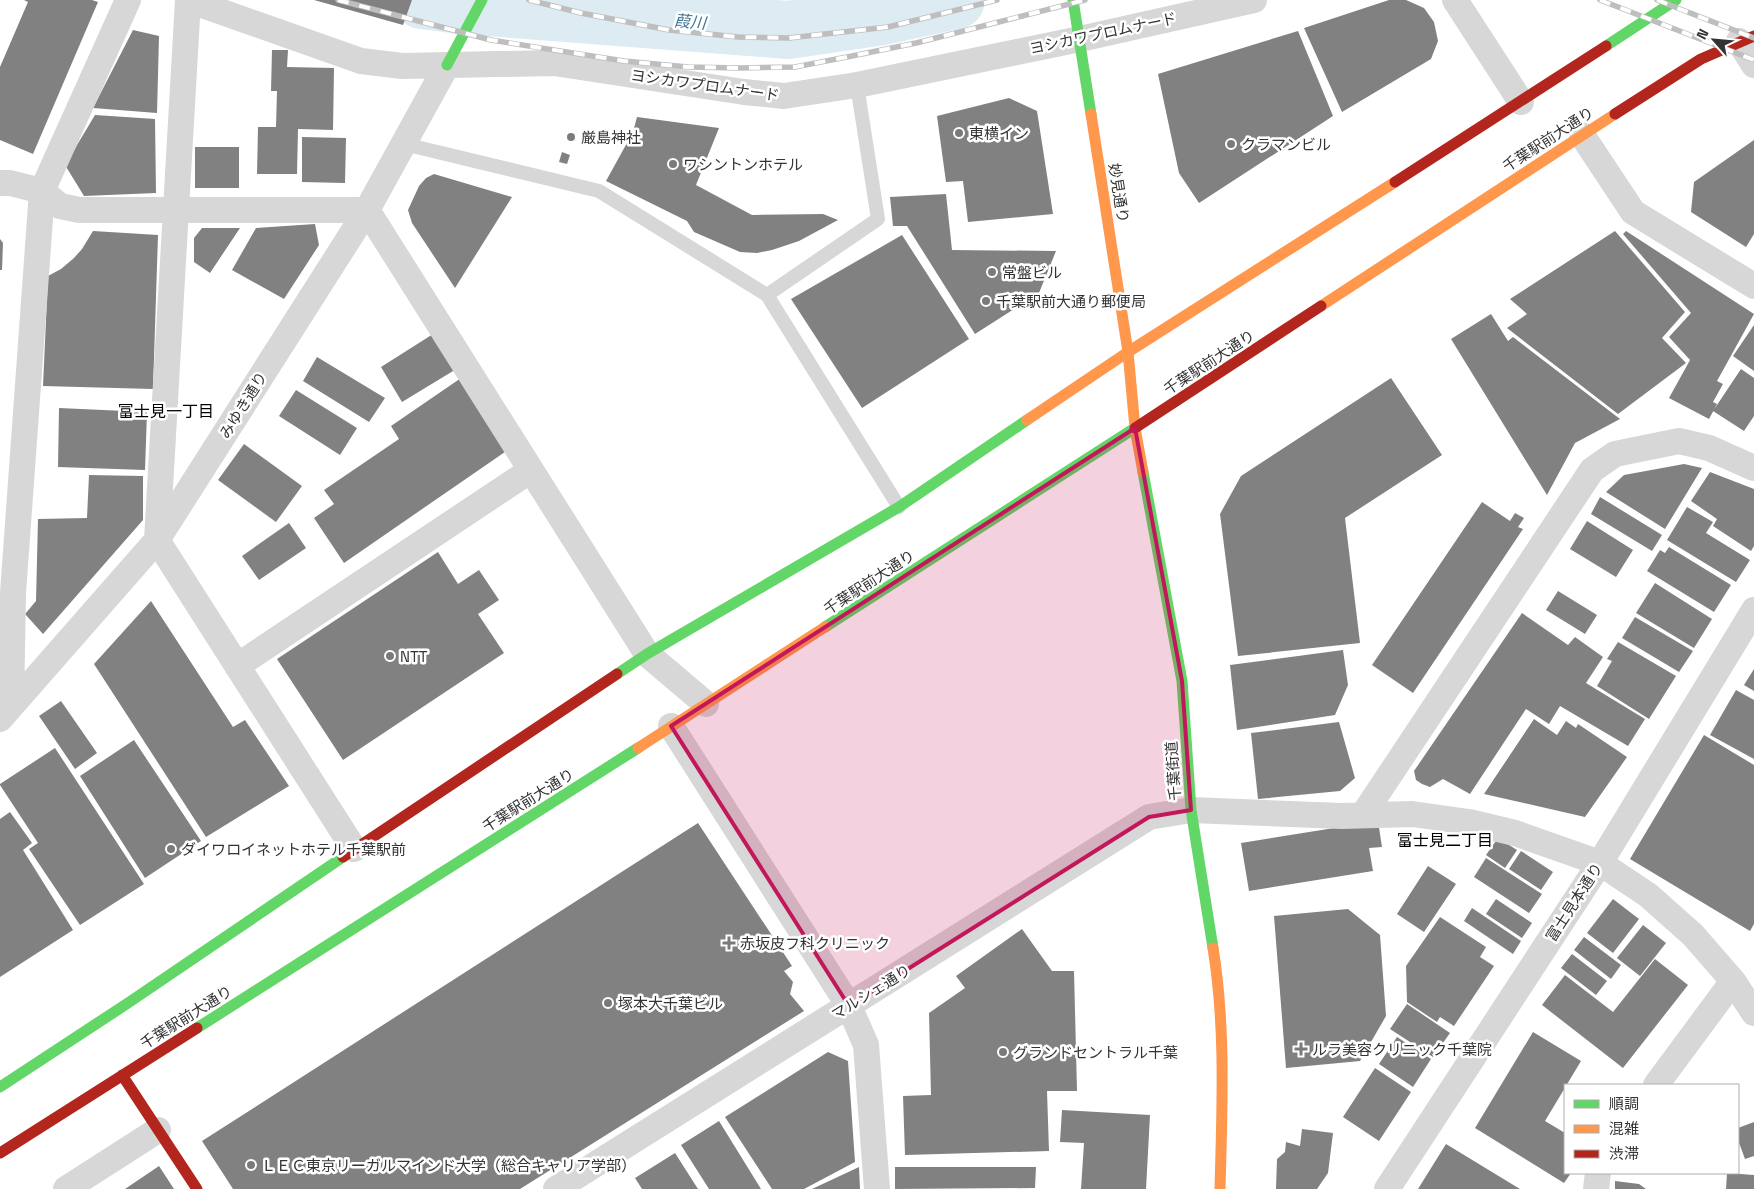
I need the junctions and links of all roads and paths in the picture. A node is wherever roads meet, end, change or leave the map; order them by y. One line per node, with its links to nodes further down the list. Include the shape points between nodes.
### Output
1 (128, 0): 17 (street)
2 (188, 0): 10 (street, ヨシカワプロムナード, via 361,61 402,66); 18 (street)
3 (482, 0): 10 (main road)
4 (1254, 0): 8 (street, ヨシカワプロムナード)
5 (1455, 0): 13 (street)
6 (1675, 0): 13 (main road)
7 (1074, 2): 8 (main road, 妙見通り)
8 (1080, 38): 12 (street, ヨシカワプロムナード); 22 (main road, 妙見通り)
9 (1746, 39): 11 (street); 14 (main road, 千葉駅前大通り, via 1701,59)
10 (447, 65): 12 (street, ヨシカワプロムナード, via 554,64 784,96); 15 (street, みゆき通り)
11 (1754, 65)
12 (857, 85): 21 (lane, via 878,219)
13 (1521, 102): 22 (main road)
14 (1582, 135): 20 (street, via 1633,212); 23 (main road, 千葉駅前大通り)
15 (404, 144): 19 (street, みゆき通り); 21 (lane, via 599,191)
16 (0, 183): 17 (street)
17 (42, 191): 18 (street, via 60,206 79,210); 28 (street)
18 (177, 210): 19 (street); 27 (street)
19 (367, 210): 25 (street); 27 (street, みゆき通り)
20 (1754, 286)
21 (767, 295): 26 (lane)
22 (1128, 352): 23 (main road, 千葉街道); 26 (main road)
23 (1135, 428): 32 (main road, 千葉駅前大通り); 35 (main road, 千葉街道, via 1182,681)
24 (1754, 468): 36 (street, via 1710,448 1679,441 1614,454 1592,470)
25 (531, 470): 30 (street); 31 (street)
26 (899, 507): 30 (main road)
27 (157, 540): 31 (street); 33 (street, みゆき通り)
28 (7, 593): 33 (street)
29 (1754, 610): 38 (street, 富士見本通り)
30 (647, 654): 32 (street); 37 (main road)
31 (237, 666): 37 (street)
32 (706, 704): 34 (main road, 千葉駅前大通り)
33 (6, 713)
34 (671, 726): 40 (street); 42 (main road, 千葉駅前大通り)
35 (1191, 810): 36 (street, マルシェ通り); 40 (street, マルシェ通り, via 1149,818); 52 (main road, 千葉街道, via 1219,982 1223,1070)
36 (1362, 816): 38 (street, マルシェ通り, via 1412,814 1469,822 1515,833)
37 (354, 849): 44 (main road, via 128,1004)
38 (1600, 863): 39 (street, マルシェ通り, via 1648,896 1693,934); 53 (street, 富士見本通り)
39 (1733, 981): 41 (street, マルシェ通り); 43 (street)
40 (849, 1006): 50 (street, マルシェ通り); 51 (street, via 866,1045)
41 (1754, 1013)
42 (122, 1075): 45 (main road); 46 (main road, 千葉駅前大通り)
43 (1657, 1084)
44 (0, 1087)
45 (158, 1130): 48 (street); 49 (main road)
46 (0, 1153)
47 (1598, 1174): 54 (street)
48 (66, 1189)
49 (197, 1189)
50 (556, 1189)
51 (877, 1189)
52 (1220, 1189)
53 (1387, 1189)
54 (1596, 1189)

